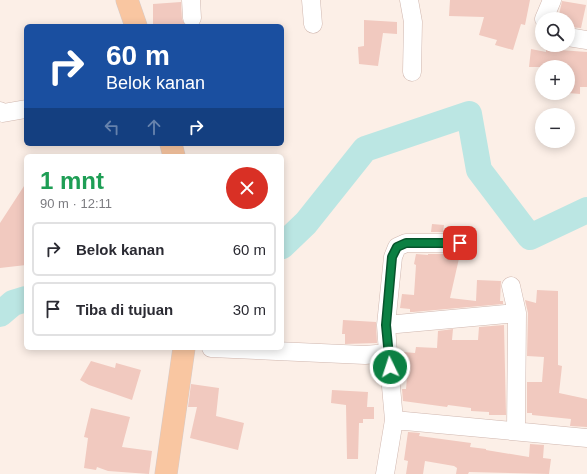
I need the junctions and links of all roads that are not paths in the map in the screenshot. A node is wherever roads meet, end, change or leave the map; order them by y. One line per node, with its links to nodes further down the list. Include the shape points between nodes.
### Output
1 (127, 0): 8 (main road)
2 (191, 0): 7 (street)
3 (311, 0): 9 (street)
4 (409, 0): 12 (street, via 413,22)
5 (552, 0): 6 (street)
6 (547, 12)
7 (192, 18)
8 (135, 24)
9 (313, 24)
10 (575, 38): 11 (street)
11 (587, 40)
12 (412, 72)
13 (24, 109): 14 (street, via 3,113)
14 (0, 111)
15 (460, 243): 18 (street, via 406,243 397,247 392,257)
16 (511, 286): 17 (street)
17 (517, 313): 18 (street); 23 (street)
18 (386, 325): 21 (street)
19 (184, 350): 25 (main road)
20 (255, 350): 21 (street, via 365,355)
21 (388, 353): 22 (street)
22 (394, 420): 23 (street); 26 (street)
23 (516, 431): 24 (street)
24 (587, 438)
25 (166, 474)
26 (385, 474)

